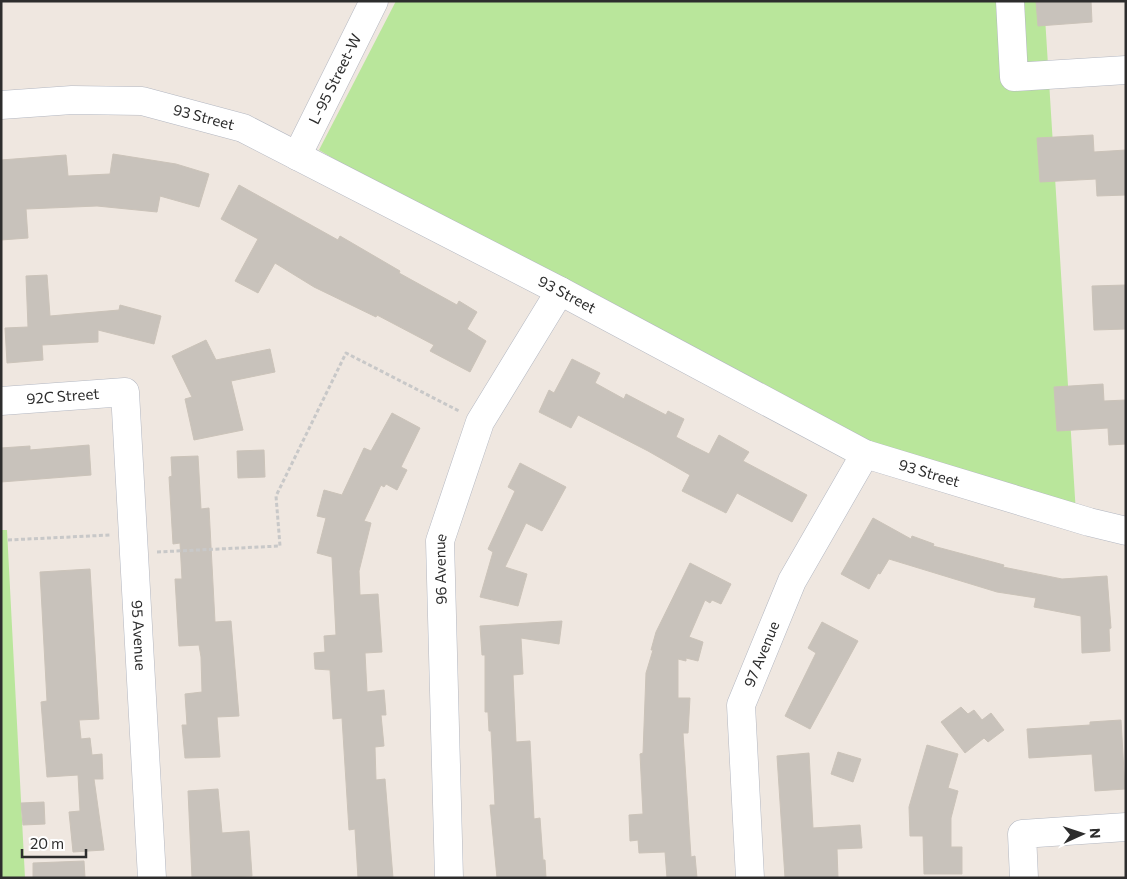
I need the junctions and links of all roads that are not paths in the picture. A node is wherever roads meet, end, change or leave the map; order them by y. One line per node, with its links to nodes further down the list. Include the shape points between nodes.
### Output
1 (374, 1): 5 (street, L-95 Street-W)
2 (1010, 1): 3 (street, via 1014,77)
3 (1126, 70)
4 (1, 105): 5 (street, 93 Street, via 72,100 142,101 243,128)
5 (297, 156): 6 (street, 93 Street)
6 (560, 291): 9 (street, 93 Street); 13 (street, 96 Avenue, via 480,422 440,541)
7 (125, 392): 8 (street, 92C Street); 12 (street, 95 Avenue)
8 (1, 401)
9 (865, 454): 10 (street, 93 Street); 14 (street, 97 Avenue, via 792,581 741,705)
10 (1126, 531)
11 (1126, 827): 15 (street, via 1022,834)
12 (152, 878)
13 (449, 878)
14 (750, 878)
15 (1024, 878)

